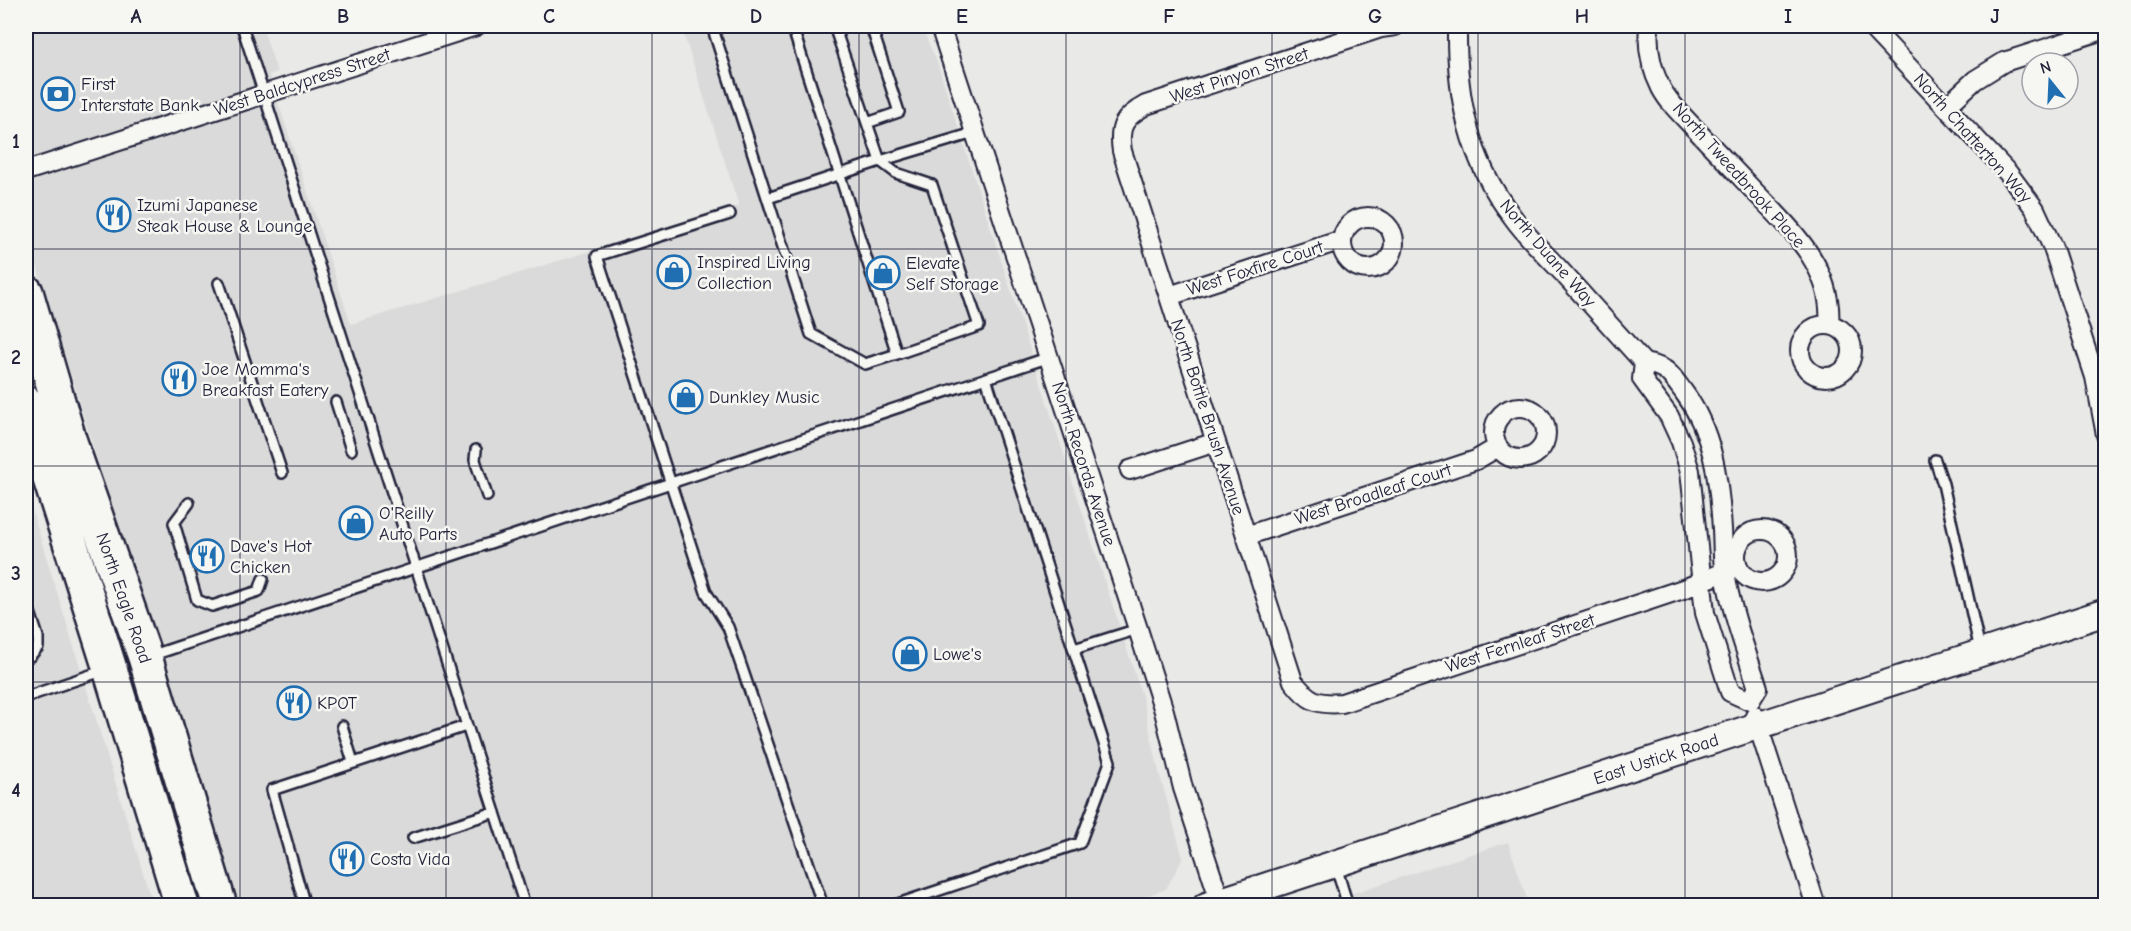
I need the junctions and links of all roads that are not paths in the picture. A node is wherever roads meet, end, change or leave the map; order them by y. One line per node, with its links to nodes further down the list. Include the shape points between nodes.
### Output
1 (242, 26): 13 (lane)
2 (476, 26): 13 (street, West Baldcypress Street)
3 (712, 26): 21 (lane)
4 (792, 26): 20 (lane)
5 (834, 26): 15 (lane)
6 (871, 26): 15 (lane, via 899,112)
7 (940, 26): 17 (street, North Records Avenue)
8 (1395, 26): 16 (street, West Pinyon Street, via 1146,105)
9 (1457, 26): 31 (street, North Duane Way, via 1458,84 1464,112 1471,140 1495,192 1531,239)
10 (1649, 26): 27 (street, North Tweedbrook Place, via 1650,60 1661,89 1810,253 1823,280 1830,308)
11 (1870, 26): 14 (street, North Chatterton Way)
12 (2106, 29): 14 (street, via 2004,63 1975,80)
13 (263, 94): 19 (street, West Baldcypress Street); 48 (lane)
14 (1946, 107): 35 (street, North Chatterton Way, via 2023,191 2046,229 2095,377)
15 (867, 123): 18 (lane)
16 (1123, 124): 26 (street, North Bottle Brush Avenue, via 1122,151)
17 (976, 132): 18 (lane); 30 (street, North Records Avenue)
18 (880, 161): 20 (lane); 29 (lane, via 896,172 932,185 979,326)
19 (26, 171)
20 (839, 174): 21 (lane); 29 (lane)
21 (768, 198): 29 (lane, via 811,334 865,364)
22 (730, 214): 44 (lane, via 597,256)
23 (1342, 240): 26 (street, West Foxfire Court)
24 (219, 283): 43 (lane)
25 (26, 292): 36 (highway, North Eagle Road)
26 (1169, 296): 37 (street, North Bottle Brush Avenue)
27 (1829, 325)
28 (26, 343): 36 (highway, via 42,393)
29 (897, 354)
30 (1050, 357): 32 (lane); 54 (street, North Records Avenue)
31 (1644, 363): 49 (street, North Duane Way, via 1661,366 1672,376 1705,429 1720,491); 51 (street, North Duane Way, via 1642,379 1669,416 1690,471)
32 (986, 378): 44 (lane); 55 (lane)
33 (336, 402): 39 (lane)
34 (26, 403): 59 (highway, North Eagle Road)
35 (2106, 435)
36 (69, 439): 57 (highway, North Eagle Road)
37 (1216, 442): 42 (street); 47 (street, North Bottle Brush Avenue)
38 (1498, 447): 47 (street, West Broadleaf Court, via 1476,460)
39 (351, 450)
40 (476, 450): 45 (lane)
41 (1935, 460): 56 (lane)
42 (1130, 470)
43 (282, 472)
44 (670, 483): 48 (lane); 74 (lane, via 706,592 728,627)
45 (487, 496)
46 (189, 503): 50 (lane, via 174,523 198,600 212,606 260,591)
47 (1246, 536): 61 (street, North Bottle Brush Avenue, via 1293,681)
48 (416, 568): 57 (lane); 64 (lane)
49 (1731, 568): 51 (street, West Fernleaf Street); 62 (street, North Duane Way, via 1758,688)
50 (263, 579)
51 (1702, 582): 61 (street, West Fernleaf Street, via 1342,703); 62 (street, North Duane Way, via 1706,613 1730,692)
52 (26, 600): 58 (lane, via 38,647)
53 (2106, 612): 56 (main road, East Ustick Road)
54 (1138, 629): 55 (lane); 69 (street, North Records Avenue)
55 (1074, 649): 75 (lane, via 1110,762 1080,843)
56 (1981, 652): 62 (main road, East Ustick Road)
57 (145, 657): 71 (highway, North Eagle Road)
58 (26, 658)
59 (110, 669): 60 (lane); 70 (highway, North Eagle Road)
60 (26, 697)
61 (1314, 702)
62 (1754, 713): 68 (main road, East Ustick Road); 77 (street)
63 (342, 726): 65 (lane)
64 (466, 726): 65 (lane); 66 (lane)
65 (353, 762): 72 (lane, via 272,789)
66 (495, 812): 67 (lane); 73 (lane)
67 (413, 838)
68 (1335, 864): 69 (main road, East Ustick Road); 76 (lane)
69 (1216, 904)
70 (182, 906)
71 (220, 906)
72 (305, 906)
73 (525, 906)
74 (823, 906)
75 (892, 906)
76 (1348, 906)
77 (1816, 906)

